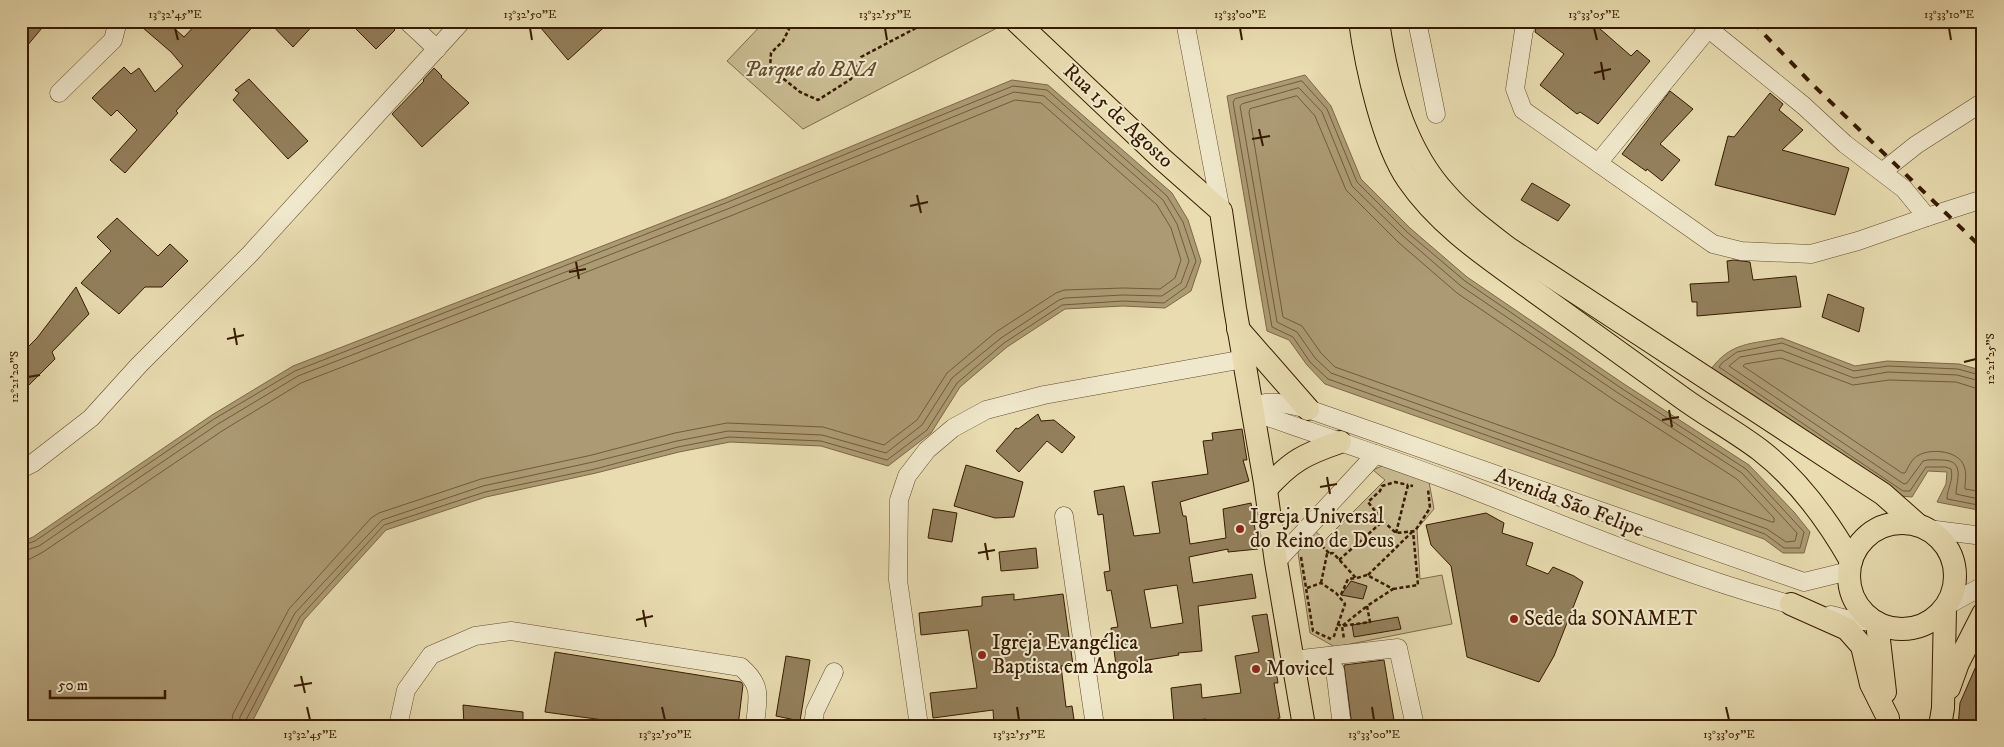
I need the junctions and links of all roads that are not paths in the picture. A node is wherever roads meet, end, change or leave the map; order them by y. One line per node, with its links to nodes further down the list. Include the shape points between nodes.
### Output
1 (118, 21): 12 (street, via 113,40)
2 (407, 21): 11 (street)
3 (462, 21): 11 (street)
4 (1016, 21): 18 (main road, Rua 15 de Agosto)
5 (1185, 21): 18 (street)
6 (1360, 21): 32 (main road, via 1378,106 1392,146 1407,179 1428,206 1450,228 1499,266 1686,401 1760,450 1829,523)
7 (1378, 21): 29 (main road, via 1386,62 1410,140 1444,193 1466,214 1508,248 1883,494)
8 (1417, 21): 14 (street)
9 (1528, 21): 15 (street, via 1515,89 1523,110)
10 (1703, 25): 15 (street); 16 (street)
11 (437, 48): 26 (street, via 250,254 91,418)
12 (59, 93)
13 (1983, 102): 16 (street, via 1916,145)
14 (1436, 114)
15 (1598, 163): 19 (street, via 1712,244 1741,251 1811,254)
16 (1882, 172): 19 (street, via 1904,189)
17 (1983, 199): 19 (street)
18 (1221, 211): 20 (main road)
19 (1927, 217)
20 (1238, 326): 21 (main road); 22 (main road)
21 (1244, 359): 23 (main road); 46 (street, via 986,410 953,428 927,450 906,476 899,500 898,580)
22 (1308, 408): 23 (street, Avenida São Felipe, via 1262,402); 32 (street, Avenida São Felipe, via 1804,582)
23 (1253, 410): 24 (street, Avenida São Felipe); 27 (main road)
24 (1340, 442): 25 (street, Avenida São Felipe); 27 (main road, via 1309,452 1282,470)
25 (1376, 454): 31 (street); 34 (street, Avenida São Felipe, via 1698,575)
26 (21, 469)
27 (1266, 489): 31 (main road)
28 (1064, 516): 47 (street)
29 (1923, 527): 30 (street); 32 (main road, via 1897,523 1877,529 1861,542); 35 (main road, via 1943,542 1953,559 1956,578)
30 (1983, 536)
31 (1276, 562): 39 (main road)
32 (1850, 566): 37 (main road, via 1849,581 1854,599)
33 (1983, 586): 35 (street)
34 (1790, 604): 37 (street, Avenida São Felipe, via 1854,621); 42 (main road, via 1847,629 1862,646 1871,684)
35 (1946, 607): 37 (main road, via 1931,621 1914,628 1895,629); 41 (main road)
36 (1983, 614): 41 (main road, via 1958,663)
37 (1875, 622): 42 (main road)
38 (1323, 657): 39 (street); 49 (street, via 1334,670); 50 (street, via 1398,648)
39 (1293, 660): 48 (main road)
40 (834, 672): 45 (street, via 815,711)
41 (1941, 717)
42 (1889, 722)
43 (398, 726): 44 (street, via 406,690 431,655 474,636 511,631 741,667 758,688)
44 (755, 726)
45 (813, 726)
46 (919, 726)
47 (1095, 726)
48 (1304, 726)
49 (1342, 726)
50 (1415, 726)

